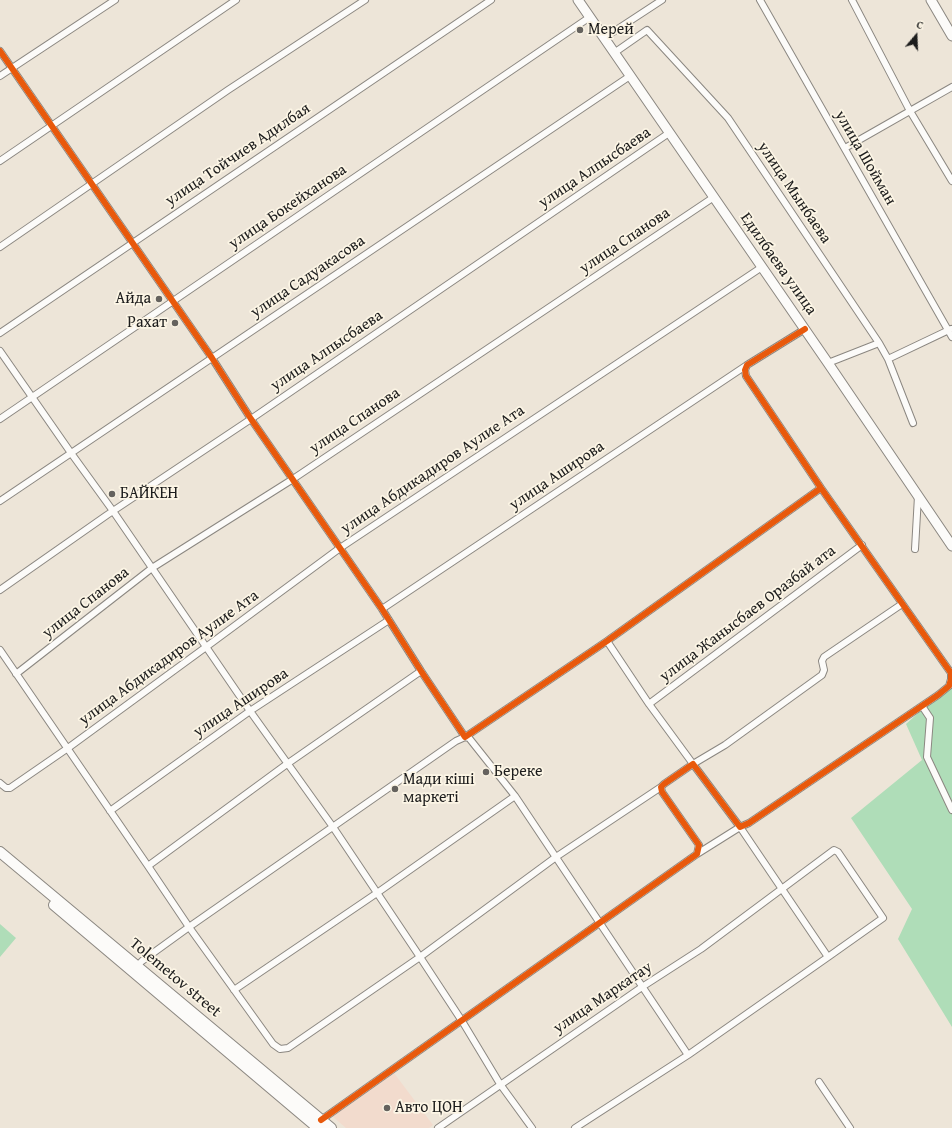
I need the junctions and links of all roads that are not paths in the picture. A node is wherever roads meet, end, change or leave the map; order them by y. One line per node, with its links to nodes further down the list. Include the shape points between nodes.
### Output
1 (115, 0): 15 (street)
2 (236, 0): 20 (street)
3 (364, 0): 25 (street)
4 (491, 0): 27 (street, улица Тойчиев Адилбая)
5 (578, 0): 10 (street, Едилбаева улица)
6 (662, 0): 12 (street)
7 (760, 0): 22 (street, улица Шойман)
8 (852, 0): 19 (street)
9 (931, 0): 11 (street)
10 (590, 17): 12 (street, Едилбаева улица); 30 (street, улица Бокейханова)
11 (952, 36)
12 (604, 38): 14 (street, Едилбаева улица)
13 (0, 51): 15 (street)
14 (614, 53): 17 (street, Едилбаева улица); 35 (street, улица Мынбаева, via 647,30 728,118)
15 (12, 68): 16 (street); 20 (street)
16 (0, 76)
17 (630, 76): 21 (street, Едилбаева улица); 37 (street, улица Садуакасова)
18 (952, 87): 19 (street)
19 (910, 111): 22 (street); 24 (street)
20 (53, 126): 23 (street); 25 (street)
21 (669, 133): 26 (street, Едилбаева улица); 43 (street, улица Алпысбаева)
22 (845, 148): 32 (street, улица Шойман)
23 (0, 161)
24 (952, 181)
25 (92, 184): 27 (street); 28 (street)
26 (714, 197): 29 (street, Едилбаева улица); 46 (street, улица Спанова)
27 (132, 243): 30 (street); 33 (street, улица Тойчиев Адилбая)
28 (0, 247)
29 (762, 267): 31 (street, Едилбаева улица); 53 (street, улица Абдикадиров Аулие Ата)
30 (173, 302): 37 (street); 41 (street, улица Бокейханова)
31 (805, 329): 39 (street, Едилбаева улица); 40 (street, улица Аширова)
32 (949, 329): 34 (street, улица Шойман); 38 (street)
33 (0, 332)
34 (952, 337)
35 (879, 343): 38 (street, улица Мынбаева); 39 (street)
36 (0, 351): 41 (street)
37 (212, 358): 43 (street); 45 (street, улица Садуакасова)
38 (888, 359): 44 (street, улица Мынбаева)
39 (828, 364): 48 (street, Едилбаева улица)
40 (747, 365): 47 (street, via 746,376); 58 (street, улица Аширова)
41 (32, 397): 42 (street, улица Бокейханова); 45 (street)
42 (0, 419)
43 (251, 419): 46 (street); 50 (street, улица Алпысбаева)
44 (913, 423)
45 (71, 453): 49 (street, улица Садуакасова); 50 (street)
46 (293, 479): 53 (street); 55 (street, улица Спанова)
47 (821, 488): 51 (street); 60 (street)
48 (918, 496): 52 (street, Едилбаева улица); 54 (street)
49 (0, 501)
50 (113, 511): 55 (street); 56 (street, улица Алпысбаева)
51 (862, 545): 57 (street); 65 (street, улица Жанысбаев Оразбай ата)
52 (952, 546)
53 (340, 548): 58 (street); 61 (street, улица Абдикадиров Аулие Ата)
54 (915, 549)
55 (152, 568): 61 (street); 64 (street, улица Спанова)
56 (0, 590)
57 (902, 604): 66 (street, via 950,673 949,686); 71 (street, via 824,657 822,675 725,745)
58 (382, 609): 59 (street)
59 (389, 620): 63 (street); 67 (street, улица Аширова)
60 (607, 642): 65 (street); 68 (street)
61 (206, 647): 67 (street); 69 (street, улица Абдикадиров Аулие Ата)
62 (0, 650): 64 (street)
63 (421, 671): 68 (street); 70 (street)
64 (16, 674): 69 (street)
65 (649, 704): 71 (street)
66 (922, 706): 75 (street, via 930,718 928,757); 78 (street)
67 (250, 711): 70 (street); 76 (street, улица Аширова)
68 (466, 737): 74 (street); 77 (street, via 456,741)
69 (68, 748): 72 (street, улица Абдикадиров Аулие Ата, via 10,788); 76 (street)
70 (287, 764): 77 (street); 83 (street)
71 (693, 764): 73 (street); 78 (street)
72 (0, 783)
73 (661, 787): 80 (street, via 699,845); 81 (street)
74 (515, 796): 81 (street); 85 (street)
75 (952, 810)
76 (110, 811): 83 (street)
77 (333, 827): 85 (street); 87 (street)
78 (740, 827): 80 (street); 84 (street)
79 (0, 852): 90 (main road, Tolemetov street)
80 (697, 854): 86 (street)
81 (556, 857): 86 (street); 88 (street)
82 (0, 860): 90 (main road, Tolemetov street)
83 (148, 866): 87 (street)
84 (782, 889): 89 (street); 89 (street, улица Маркатау, via 834,850 838,852 883,918); 91 (street, улица Маркатау, via 701,949)
85 (377, 893): 88 (street); 92 (street)
86 (599, 923): 91 (street); 93 (street)
87 (189, 927): 90 (street); 92 (street)
88 (420, 957): 92 (street, via 288,1048 280,1049 273,1044); 93 (street)
89 (828, 957): 94 (street)
90 (135, 968): 97 (main road, Tolemetov street); 97 (main road, Tolemetov street, via 301,1113)
91 (642, 987): 94 (street); 96 (street, улица Маркатау)
92 (234, 990)
93 (462, 1021): 96 (street); 97 (street)
94 (688, 1055): 101 (street)
95 (819, 1082): 102 (street)
96 (500, 1084): 99 (street, улица Маркатау); 100 (street)
97 (320, 1124): 98 (main road, Tolemetov street)
98 (331, 1128)
99 (438, 1128)
100 (532, 1128)
101 (575, 1128)
102 (850, 1128)

